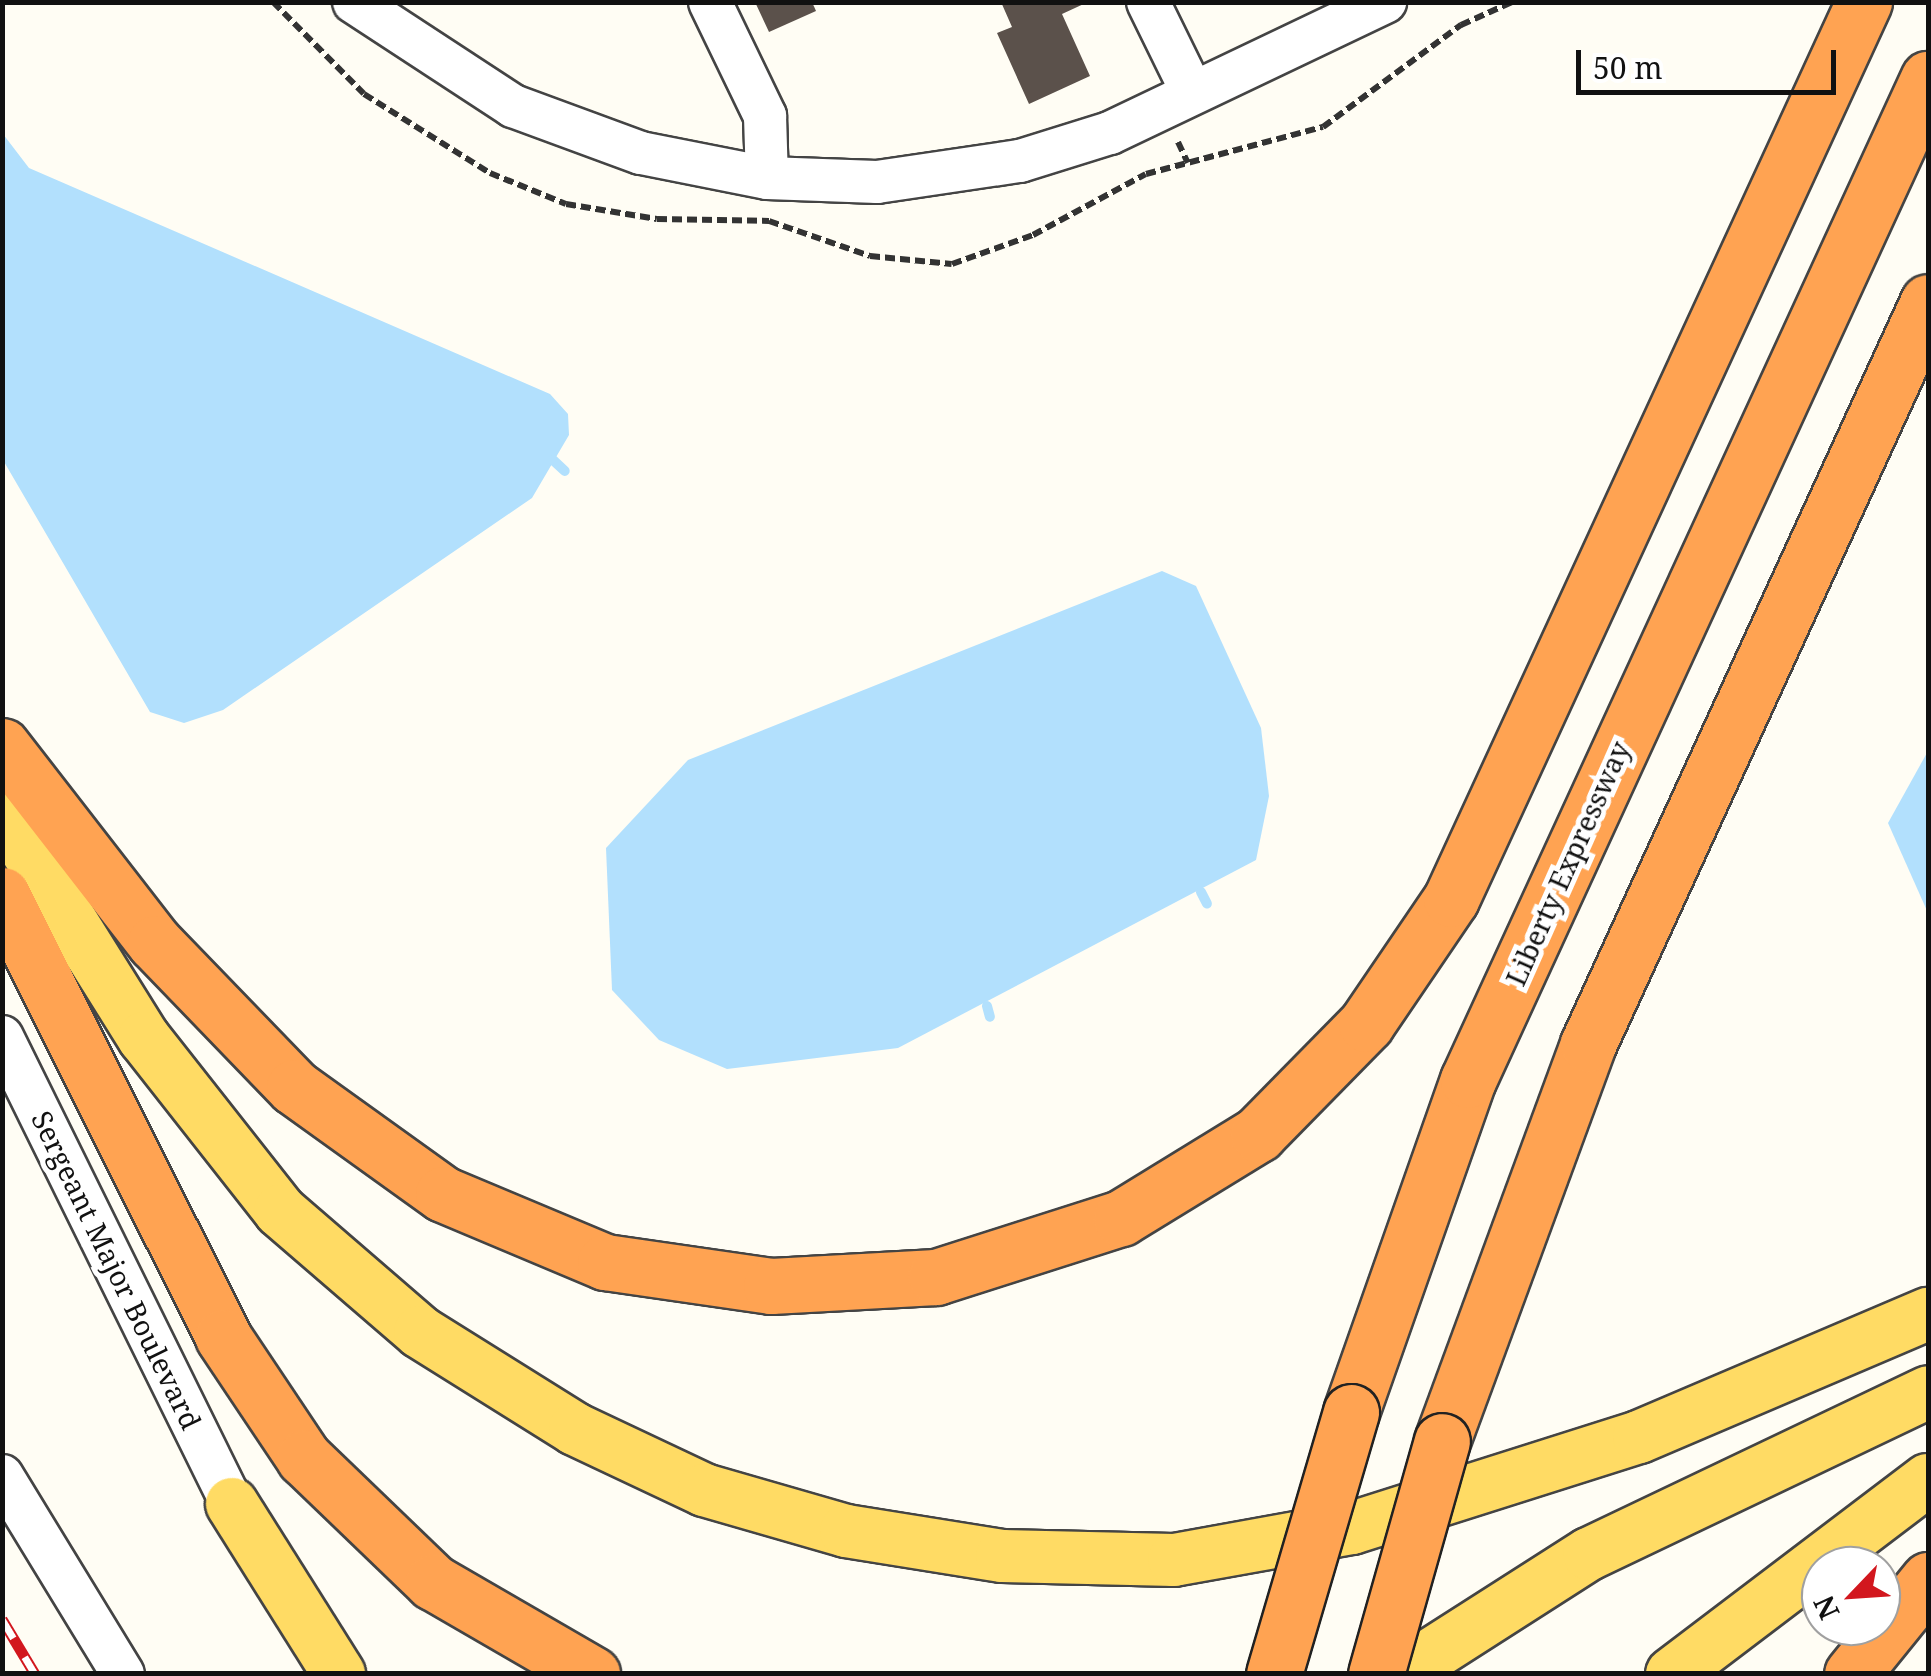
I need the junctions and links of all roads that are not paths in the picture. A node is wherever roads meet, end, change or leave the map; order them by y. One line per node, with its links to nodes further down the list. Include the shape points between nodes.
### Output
1 (354, 2): 8 (street, via 513,106 641,153)
2 (710, 2): 8 (street, via 765,116)
3 (1148, 2): 7 (street)
4 (1385, 2): 7 (street)
5 (1864, 2): 10 (highway, via 1450,899 1366,1024 1258,1134 1120,1218 936,1278 771,1286 605,1262 444,1194 294,1087 154,943)
6 (1928, 79): 24 (highway, Liberty Expressway, bridge, via 1468,1080 1350,1412)
7 (1192, 92): 8 (street, via 1110,133 1020,161 877,182)
8 (767, 178)
9 (1928, 302): 25 (highway, bridge, via 1588,1044 1442,1441)
10 (2, 746)
11 (2, 811): 14 (main road, via 144,1038 280,1210 420,1332 575,1429 688,1482 846,1531 1002,1556 1174,1560 1352,1528 1639,1438)
12 (2, 895): 23 (highway, via 223,1337 304,1458 434,1582)
13 (2, 1037): 18 (street, Sergeant Major Boulevard)
14 (1928, 1314)
15 (1928, 1392): 26 (main road, via 1589,1554)
16 (2, 1476): 20 (street)
17 (1928, 1480): 27 (main road)
18 (232, 1504): 21 (street, Sergeant Major Boulevard); 22 (main road)
19 (1928, 1580): 28 (highway)
20 (123, 1674)
21 (314, 1674)
22 (339, 1674)
23 (592, 1674)
24 (1274, 1674)
25 (1376, 1674)
26 (1401, 1674)
27 (1672, 1674)
28 (1852, 1674)

